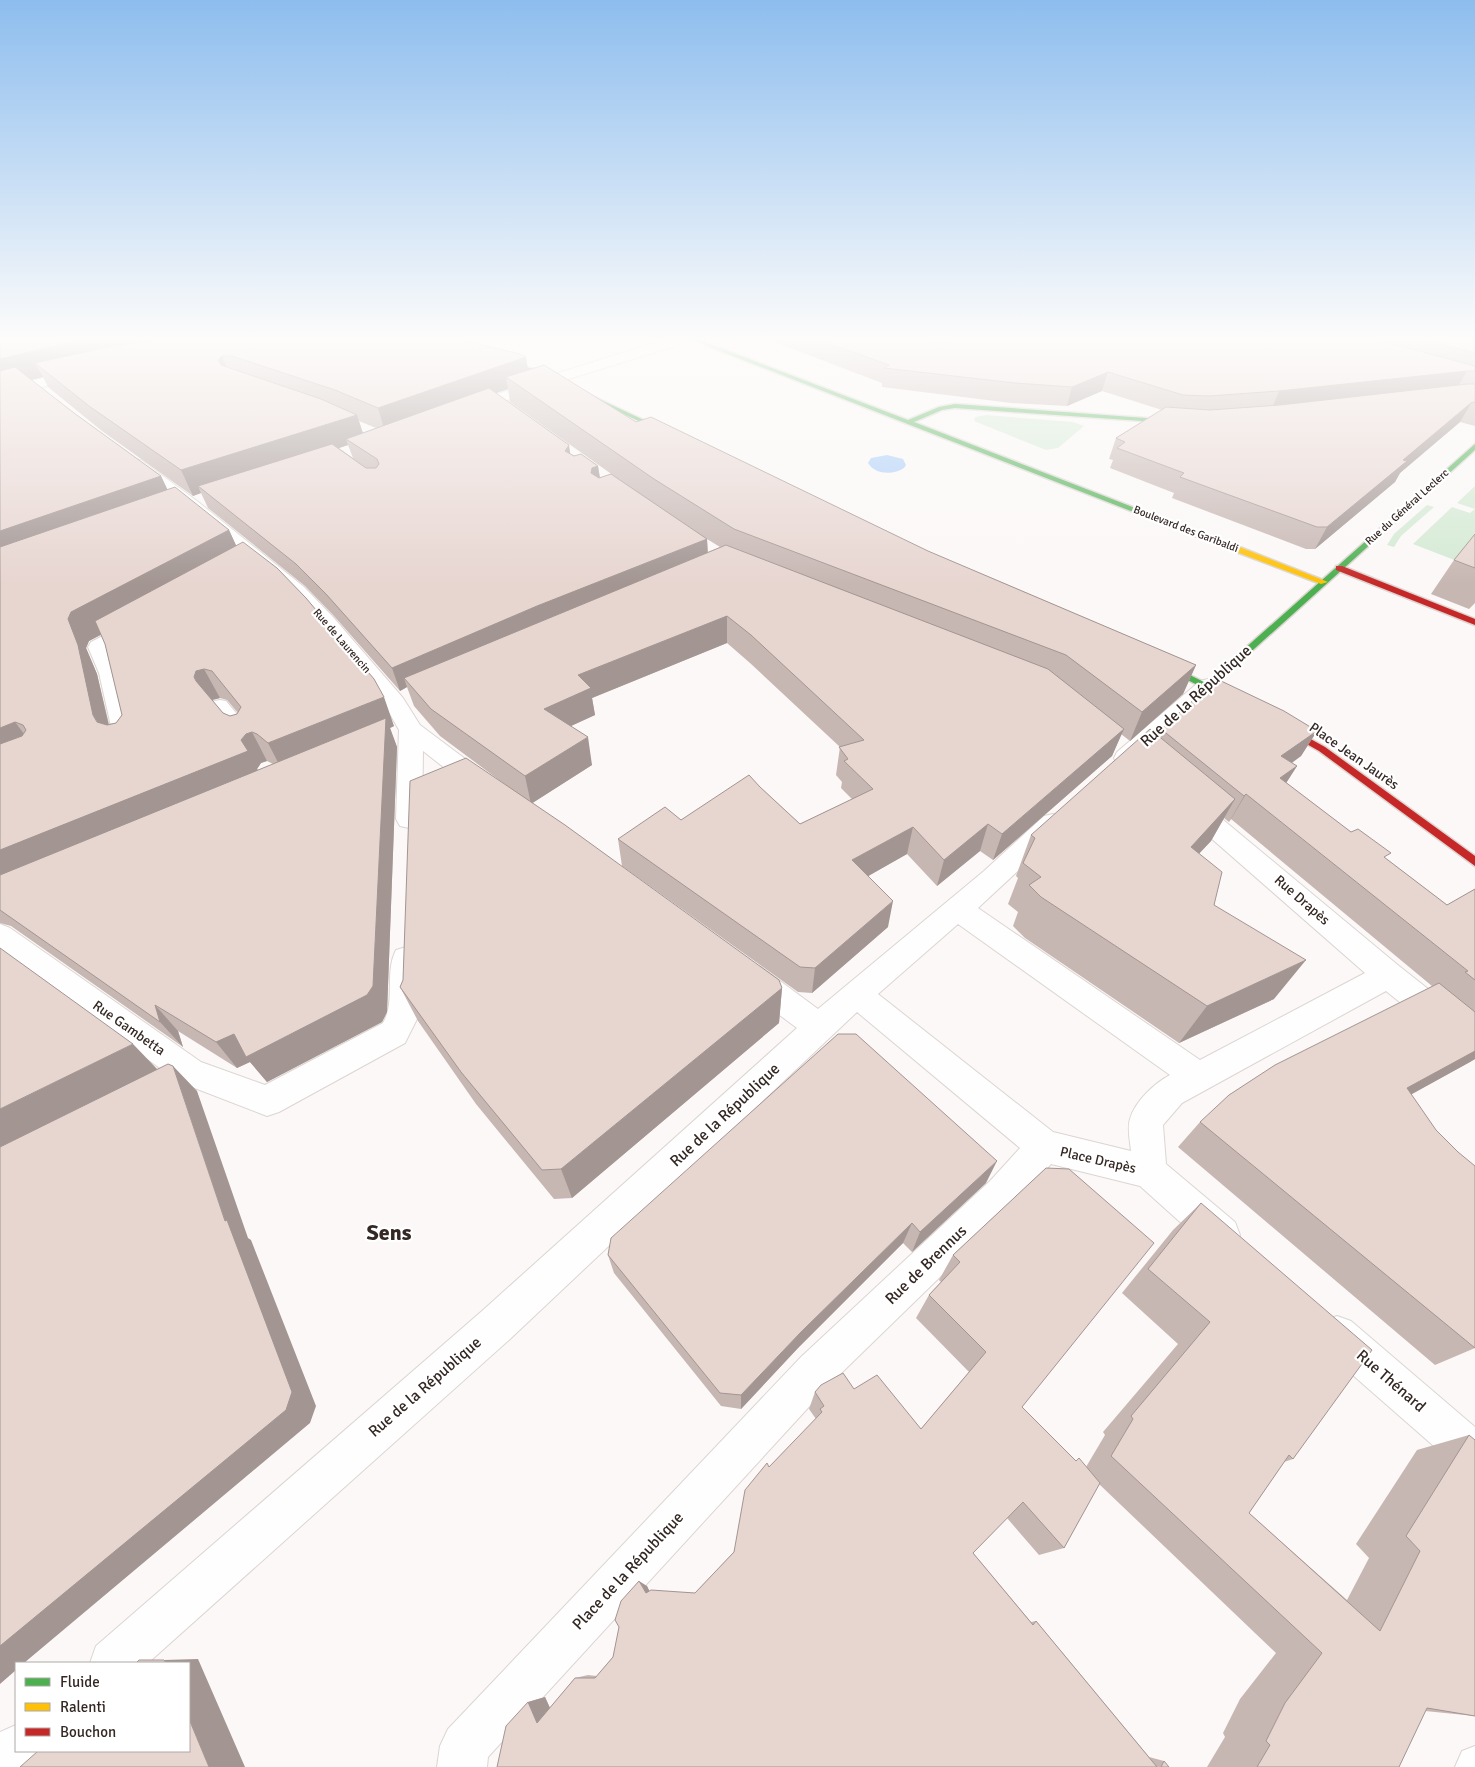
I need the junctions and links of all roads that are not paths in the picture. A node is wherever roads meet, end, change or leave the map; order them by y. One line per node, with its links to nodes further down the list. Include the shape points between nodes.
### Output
1 (640, 419): 7 (main road)
2 (898, 419): 6 (main road, Boulevard des Garibaldi)
3 (915, 419): 6 (main road)
4 (1154, 419): 5 (main road)
5 (1192, 422)
6 (907, 423): 13 (main road, Boulevard des Garibaldi)
7 (688, 442)
8 (1475, 446): 12 (main road, Rue du Général Leclerc)
9 (119, 452): 10 (street, Rue de Laurencin)
10 (200, 502): 11 (street); 22 (street, Rue de Laurencin, via 248,565 297,591 404,699)
11 (171, 512)
12 (1339, 568): 13 (main road, Rue de la République); 15 (main road)
13 (1324, 582): 17 (main road, Rue de la République)
14 (152, 618): 21 (street, via 99,647 110,672)
15 (1475, 622)
16 (1142, 655): 17 (main road)
17 (1208, 686): 19 (main road); 24 (street, Rue de la République)
18 (220, 705): 23 (lane)
19 (1254, 711)
20 (1271, 720): 29 (main road, Place Jean Jaurès, via 1322,749)
21 (120, 733)
22 (399, 735): 26 (street); 28 (street)
23 (246, 737)
24 (1108, 774)
25 (1168, 787): 34 (street, Rue Drapès)
26 (502, 798)
27 (1071, 807): 30 (street, Rue de la République)
28 (408, 848)
29 (1475, 862)
30 (958, 909): 35 (street, Rue de la République); 38 (street)
31 (0, 936): 32 (street, Rue Gambetta, via 177,1078 268,1101 394,1032 404,1014)
32 (406, 937)
33 (734, 965): 36 (street)
34 (1388, 975): 37 (street, Rue Drapès); 38 (street, Place Drapès)
35 (856, 994): 36 (street, Rue de la République); 39 (street, Place Drapès)
36 (820, 1028): 45 (street, Rue de la République, via 496,1325)
37 (1475, 1044)
38 (1197, 1076): 40 (street, Place Drapès, via 1170,1092 1146,1120)
39 (1044, 1146): 40 (street, Place Drapès); 43 (street, Rue de Brennus, via 1002,1193)
40 (1149, 1172): 41 (street)
41 (1245, 1255)
42 (1312, 1313): 44 (street, Rue Thénard)
43 (806, 1381): 48 (street, Place de la République, via 465,1746)
44 (1475, 1454)
45 (114, 1662)
46 (15, 1751): 47 (street)
47 (0, 1765)
48 (462, 1767)

